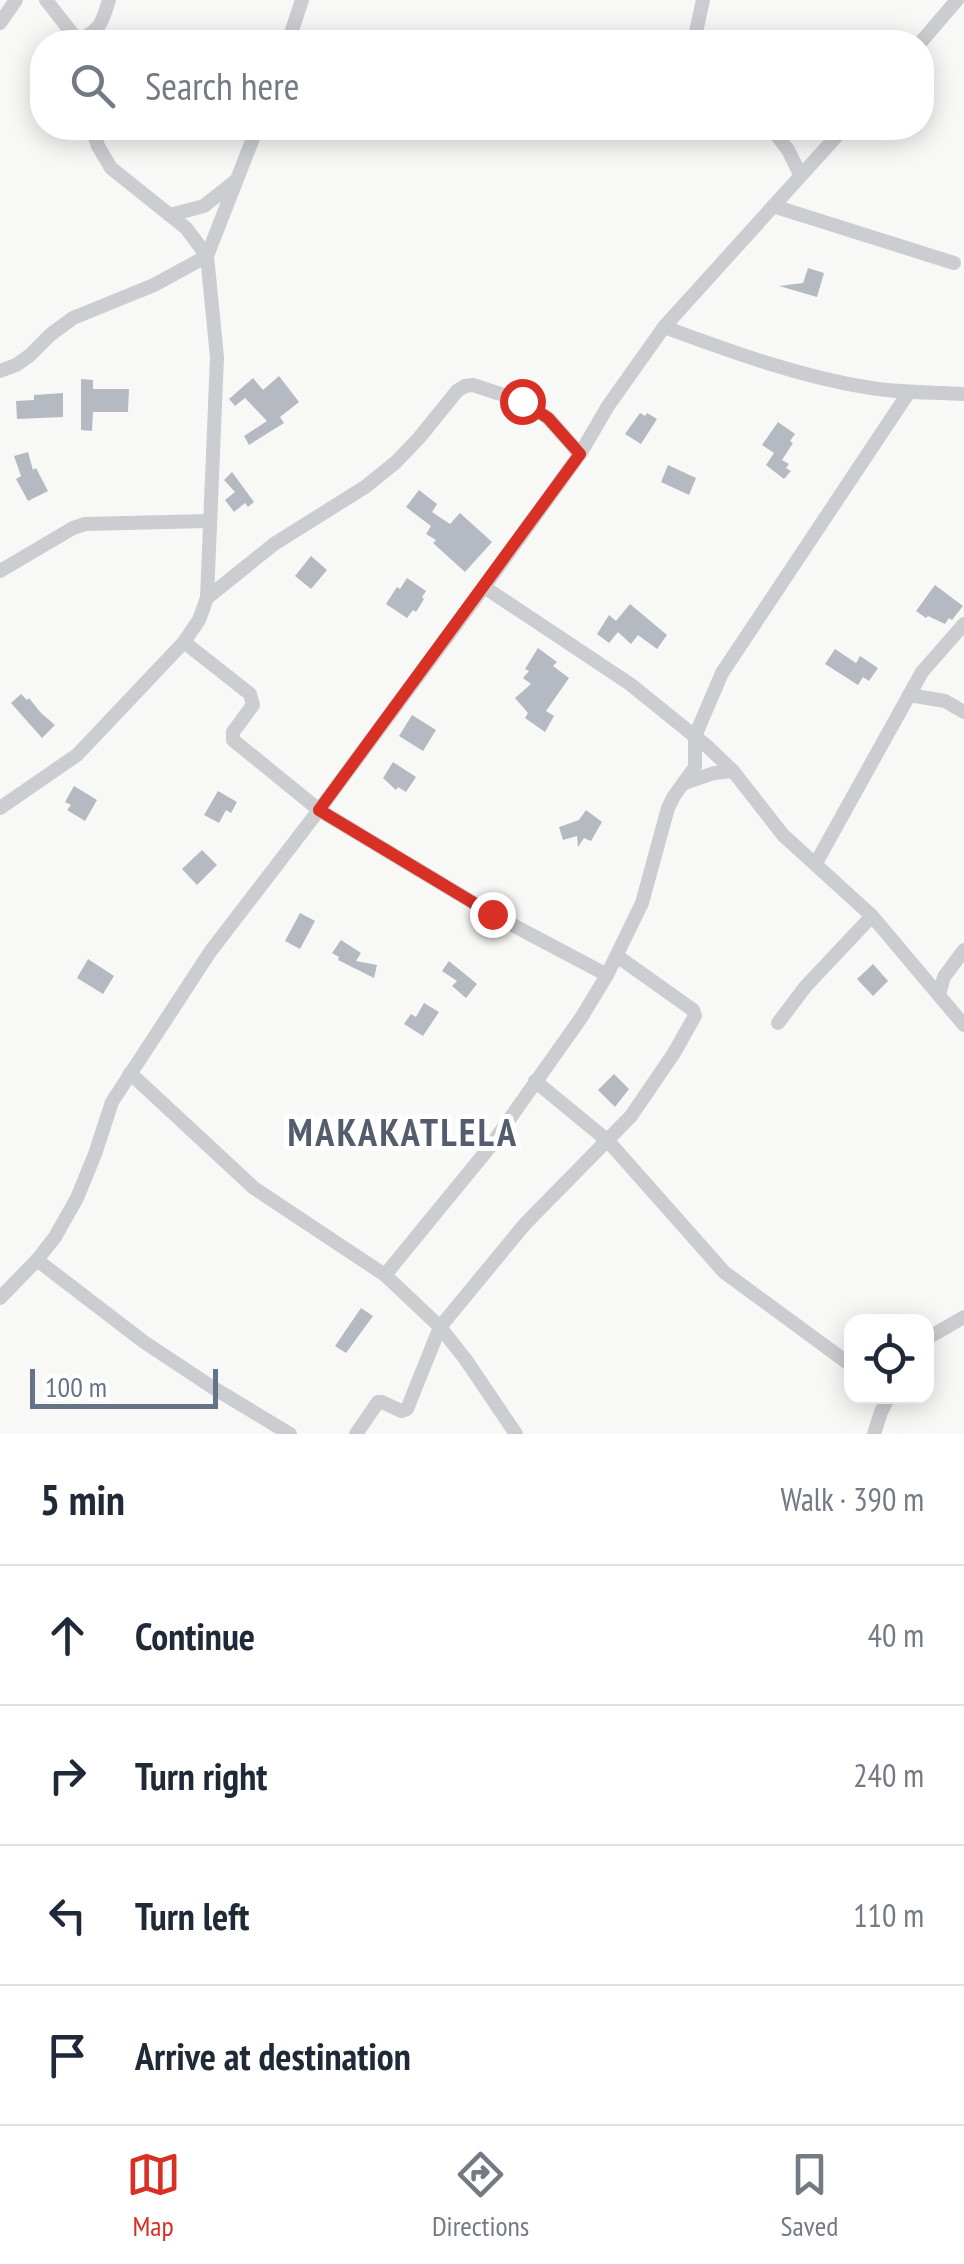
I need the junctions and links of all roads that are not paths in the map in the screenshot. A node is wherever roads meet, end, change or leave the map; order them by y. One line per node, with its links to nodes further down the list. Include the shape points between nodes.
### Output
1 (16, 0): 7 (street)
2 (46, 0): 8 (street)
3 (110, 0): 9 (street)
4 (302, 0): 10 (street)
5 (703, 0): 11 (street)
6 (956, 0): 12 (street)
7 (0, 23)
8 (70, 30)
9 (96, 30)
10 (292, 30)
11 (696, 30)
12 (930, 30)
13 (96, 140): 20 (street, via 111,168)
14 (252, 140): 18 (street)
15 (781, 140): 17 (street)
16 (833, 140): 17 (street)
17 (800, 174): 19 (street)
18 (238, 178): 20 (street, via 204,206); 21 (street)
19 (772, 206): 22 (street); 23 (street)
20 (170, 216): 21 (street)
21 (207, 256): 24 (street, via 74,318); 28 (street, via 218,357)
22 (954, 263)
23 (664, 327): 25 (street, via 768,365); 27 (street)
24 (0, 371)
25 (909, 392): 26 (street); 36 (street, via 722,673)
26 (964, 394)
27 (580, 454): 30 (street); 31 (street, via 522,401 465,386 396,462)
28 (210, 522): 29 (street, via 86,524); 31 (street)
29 (0, 571)
30 (484, 587): 36 (street); 40 (street)
31 (207, 598): 33 (street)
32 (964, 624): 34 (street)
33 (184, 642): 39 (street, via 77,755); 40 (street, via 250,694 252,705 233,740)
34 (909, 695): 35 (street, via 946,701); 41 (street)
35 (964, 712)
36 (695, 736): 37 (street); 38 (street, via 696,767)
37 (733, 771): 38 (street); 41 (street, via 783,835)
38 (685, 783): 44 (street, via 668,808 642,903)
39 (0, 808)
40 (319, 810): 45 (street); 49 (street, via 210,952)
41 (816, 863): 42 (street)
42 (872, 916): 46 (street); 47 (street)
43 (964, 950): 46 (street)
44 (617, 956): 45 (street); 51 (street, via 694,1016 653,1085)
45 (607, 975): 50 (street)
46 (939, 995): 48 (street)
47 (778, 1023)
48 (964, 1026)
49 (130, 1073): 52 (street, via 112,1102 77,1198); 53 (street, via 254,1188)
50 (535, 1082): 51 (street); 53 (street)
51 (608, 1141): 56 (street, via 525,1224); 58 (street, via 724,1272)
52 (37, 1260): 54 (street); 60 (street, via 157,1351)
53 (385, 1275): 56 (street)
54 (0, 1298)
55 (964, 1317): 57 (street)
56 (440, 1327): 61 (street, via 407,1409 378,1402); 62 (street)
57 (934, 1335)
58 (844, 1360)
59 (885, 1404): 63 (street)
60 (290, 1434)
61 (356, 1434)
62 (516, 1434)
63 (874, 1434)

